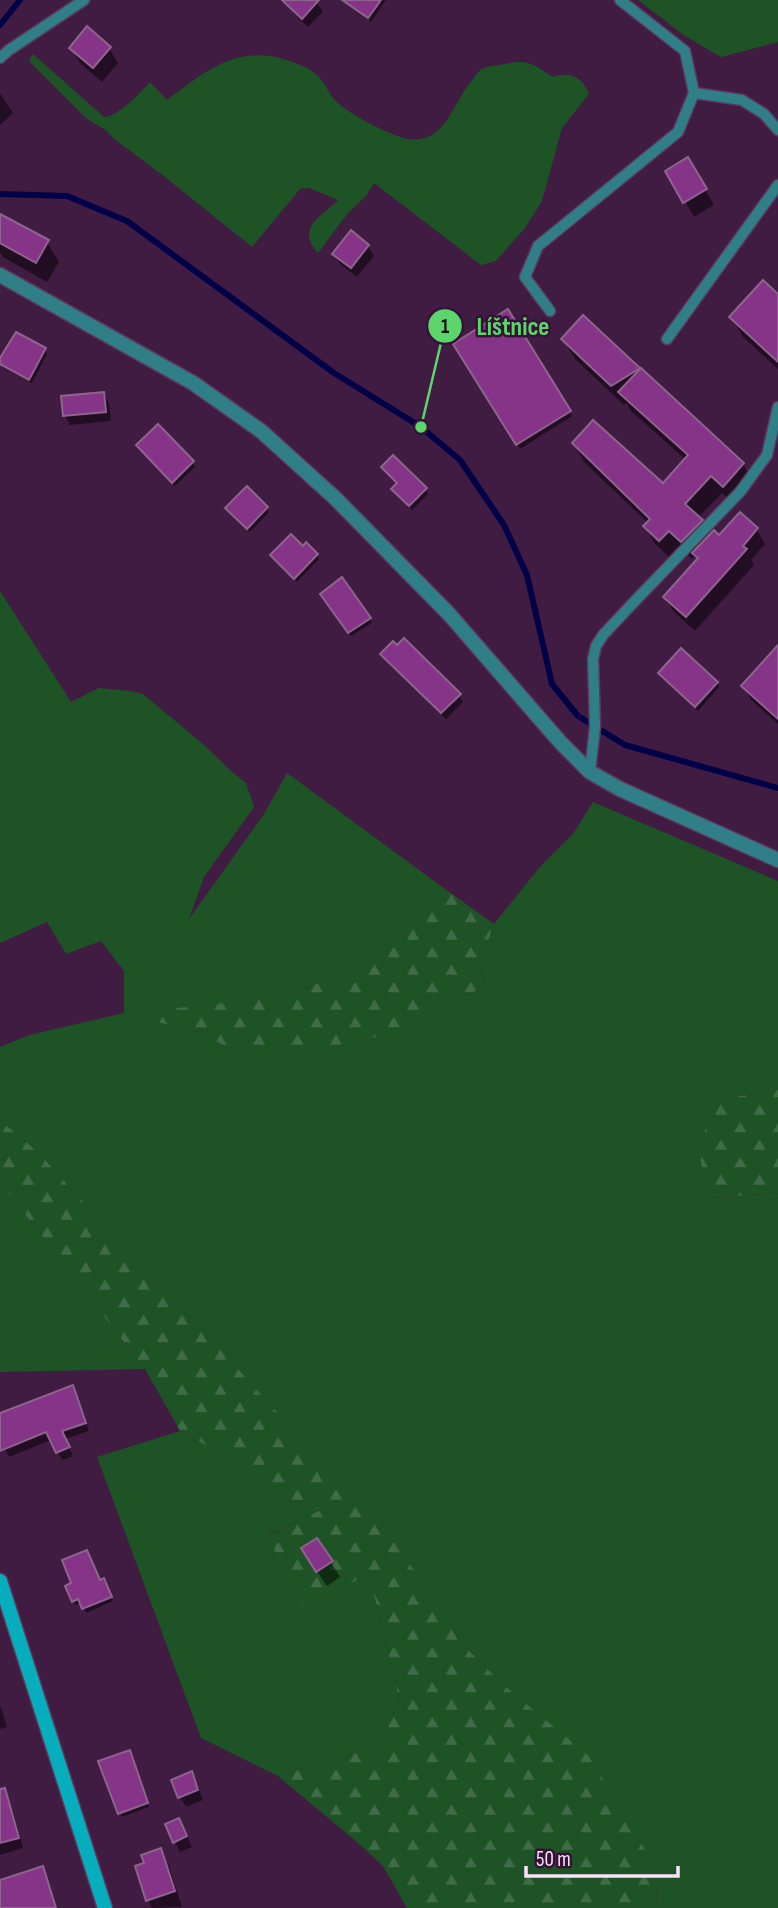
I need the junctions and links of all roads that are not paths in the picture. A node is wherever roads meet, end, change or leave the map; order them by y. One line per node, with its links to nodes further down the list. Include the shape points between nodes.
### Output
1 (84, 0): 3 (lane)
2 (620, 0): 4 (lane, via 685,51)
3 (0, 58)
4 (694, 93): 5 (lane, via 742,100); 8 (lane, via 678,132 538,246 525,277)
5 (778, 130)
6 (778, 185): 9 (lane)
7 (0, 275): 11 (street, via 193,383 261,431 335,498 449,614)
8 (550, 311)
9 (667, 339)
10 (778, 407): 11 (lane, via 767,455 740,492 596,646)
11 (590, 772): 12 (street)
12 (778, 860)
13 (0, 1581): 14 (street)
14 (105, 1908)

